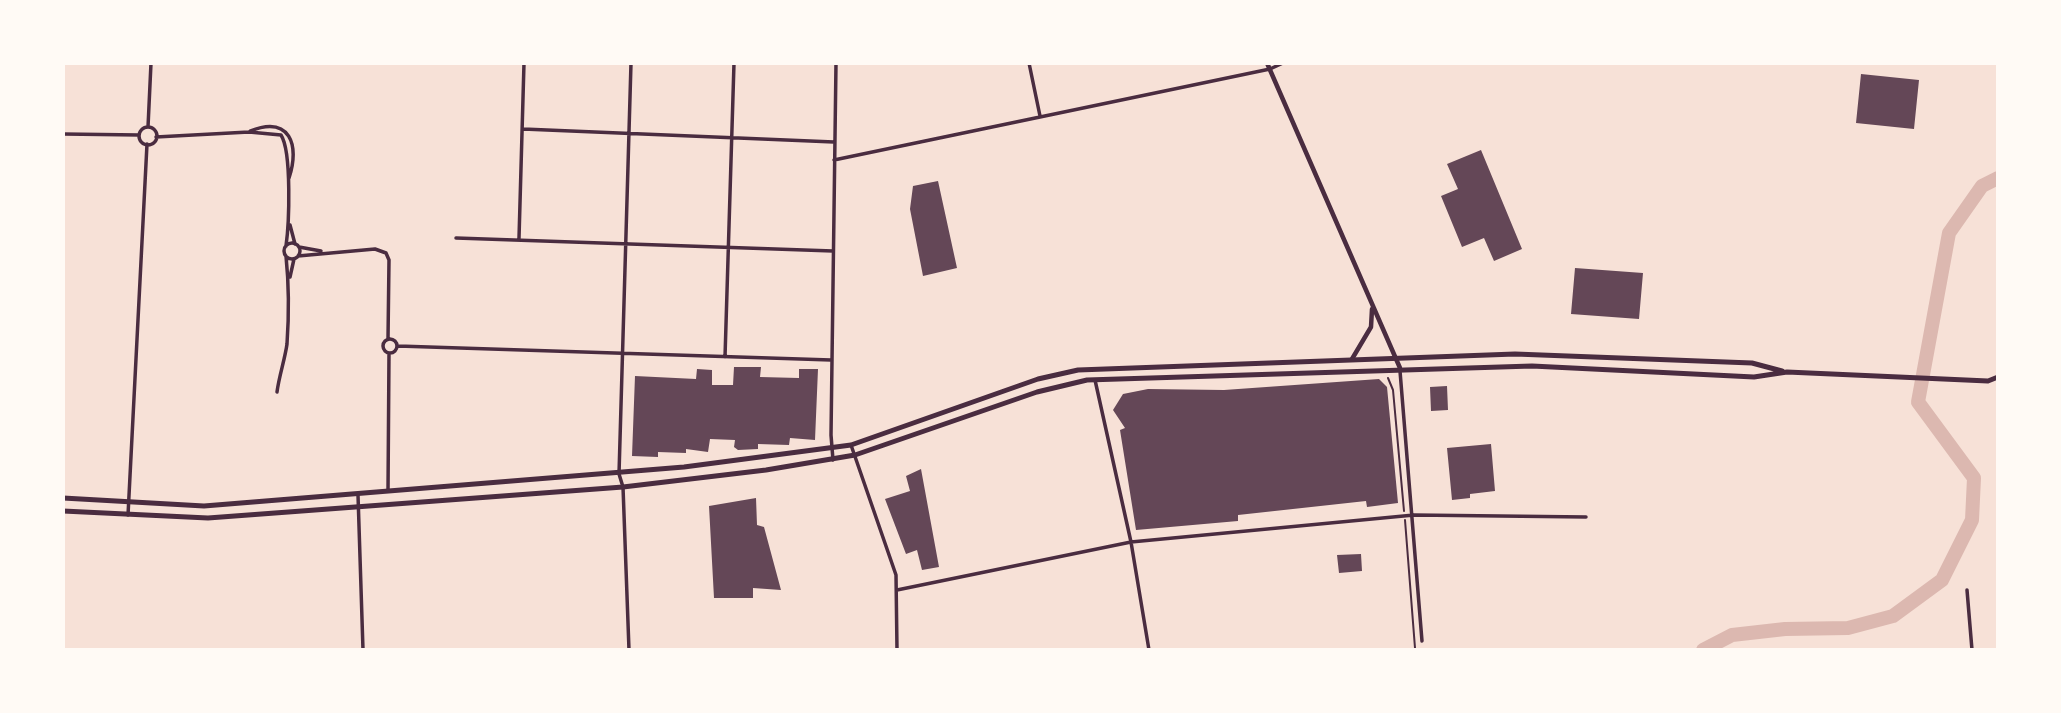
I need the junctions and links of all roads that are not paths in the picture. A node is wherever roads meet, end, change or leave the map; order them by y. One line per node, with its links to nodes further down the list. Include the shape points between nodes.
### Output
1 (151, 63): 10 (street)
2 (524, 63): 11 (street)
3 (631, 63): 15 (street)
4 (734, 63): 17 (street)
5 (835, 63): 18 (street)
6 (1029, 63): 9 (street)
7 (1283, 63): 8 (street)
8 (1268, 66): 9 (street); 34 (main road)
9 (1041, 117): 20 (street)
10 (148, 127): 14 (street); 16 (street)
11 (523, 129): 15 (street); 24 (street)
12 (249, 132): 16 (street); 21 (street, via 281,135); 21 (street, via 279,127 288,133)
13 (63, 134): 14 (street)
14 (139, 135): 19 (street)
15 (629, 135): 17 (street); 25 (street)
16 (156, 137): 19 (street)
17 (732, 138): 18 (street); 28 (street)
18 (834, 142): 20 (street)
19 (146, 144): 59 (street)
20 (834, 160): 29 (street)
21 (288, 180): 22 (street)
22 (289, 223): 26 (street); 27 (street)
23 (456, 238): 24 (street)
24 (519, 238): 25 (street)
25 (626, 244): 28 (street); 38 (street)
26 (286, 246): 27 (street); 31 (street)
27 (297, 246): 30 (street); 32 (street)
28 (728, 247): 29 (street); 39 (street)
29 (833, 251): 42 (street)
30 (323, 252): 32 (street); 35 (street, via 375,249 386,253)
31 (286, 256): 32 (street); 33 (street)
32 (296, 257): 33 (street)
33 (289, 282): 49 (street, via 286,348)
34 (1372, 306): 40 (main road); 41 (main road, via 1371,327)
35 (388, 339): 36 (street); 37 (street, via 383,347)
36 (398, 346): 37 (street); 38 (street)
37 (389, 353): 56 (street)
38 (622, 354): 39 (street); 54 (street)
39 (725, 357): 42 (street)
40 (1396, 358): 41 (highway); 43 (main road); 44 (highway, via 1515,354 1752,363)
41 (1352, 359): 50 (highway, via 1069,372)
42 (831, 360): 51 (street)
43 (1400, 368): 44 (highway, via 1532,366 1754,377); 46 (highway); 63 (street)
44 (1787, 372): 47 (highway)
45 (1998, 377): 47 (highway)
46 (1095, 380): 52 (highway, via 1037,392); 65 (street)
47 (1988, 381): 48 (highway)
48 (1998, 387)
49 (277, 392)
50 (851, 445): 51 (highway); 52 (street)
51 (832, 448): 53 (street); 54 (highway)
52 (855, 455): 53 (highway); 66 (street, via 896,575)
53 (833, 460): 55 (highway)
54 (619, 474): 55 (street); 56 (highway)
55 (623, 487): 60 (highway); 70 (street)
56 (388, 491): 57 (highway)
57 (358, 494): 59 (highway, via 204,506); 60 (street)
58 (63, 498): 59 (highway)
59 (129, 502): 62 (street)
60 (358, 507): 62 (highway, via 201,518); 69 (street)
61 (63, 511): 62 (highway)
62 (128, 515)
63 (1414, 515): 64 (street); 65 (street); 68 (street)
64 (1586, 517)
65 (1131, 541): 66 (street); 72 (street)
66 (897, 590): 71 (street)
67 (1967, 590): 73 (street)
68 (1422, 641)
69 (363, 650)
70 (629, 650)
71 (897, 650)
72 (1149, 650)
73 (1972, 650)

